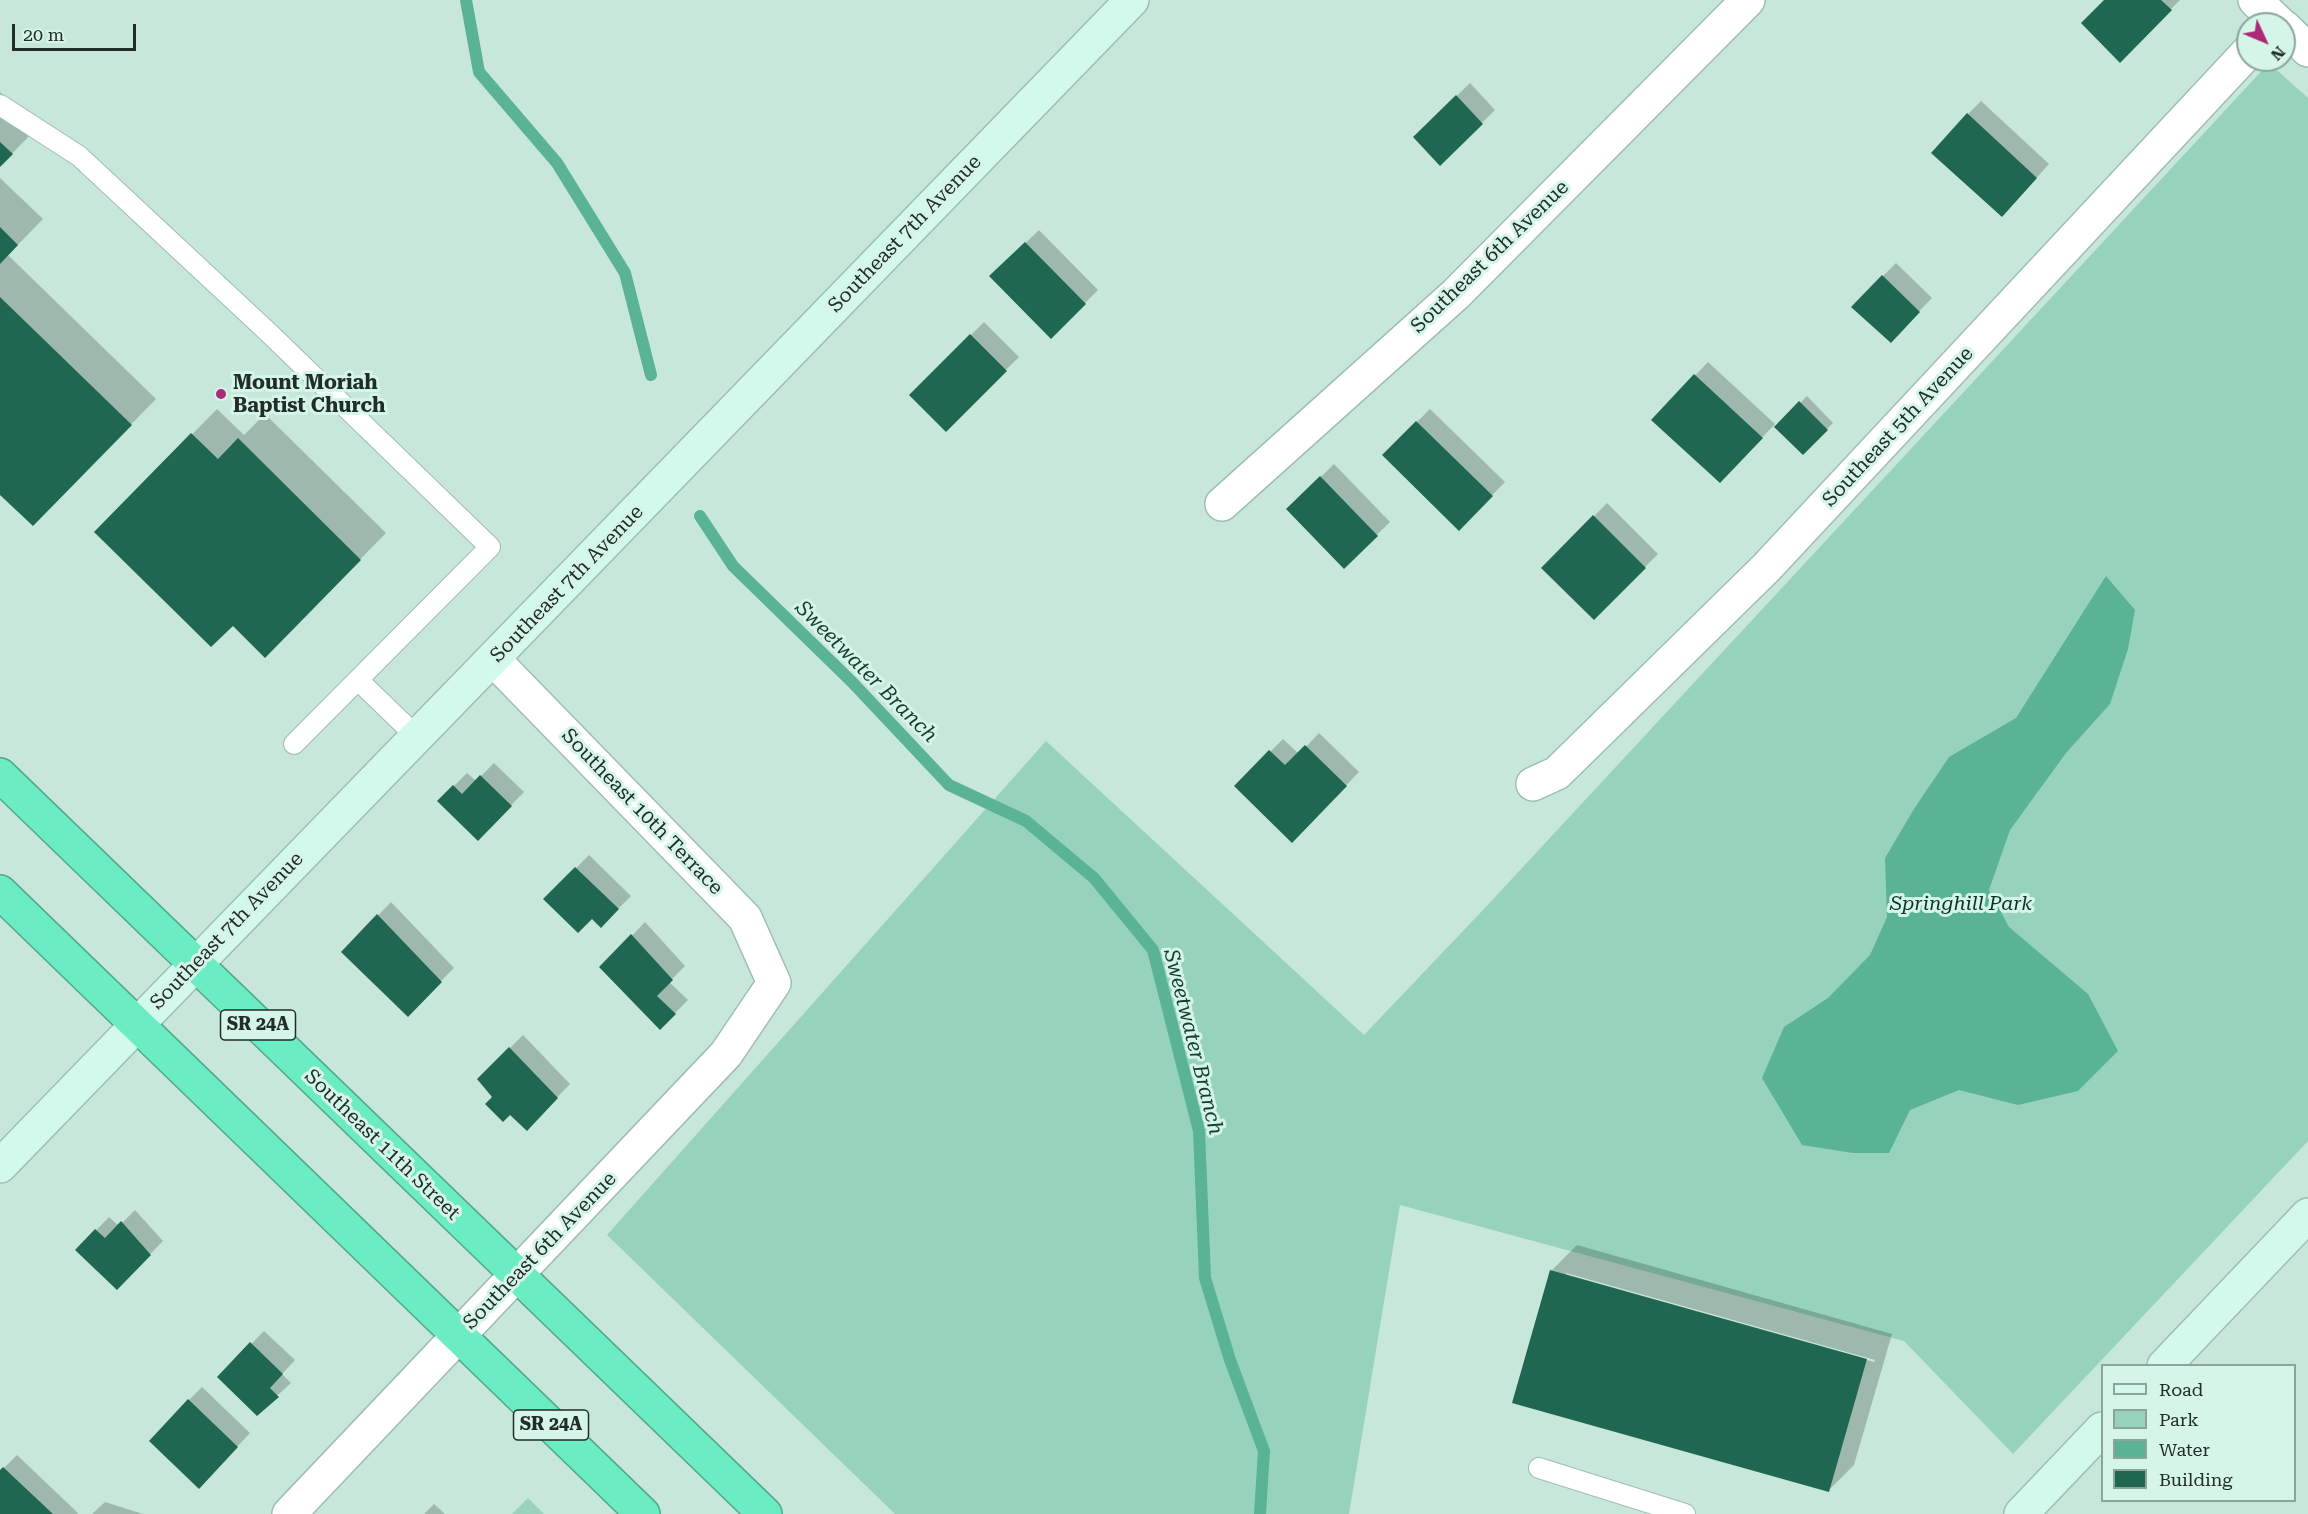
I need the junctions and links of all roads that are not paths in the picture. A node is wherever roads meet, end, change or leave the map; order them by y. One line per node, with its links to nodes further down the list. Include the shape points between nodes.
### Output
1 (1132, 0): 8 (street, Southeast 7th Avenue)
2 (1748, 0): 7 (street, Southeast 6th Avenue, via 1456,294)
3 (2296, 39): 4 (street)
4 (2308, 50)
5 (2236, 65): 13 (street, Southeast 5th Avenue, via 1766,568 1557,773)
6 (0, 105): 9 (lane, via 79,156 490,547)
7 (1222, 504)
8 (493, 659): 10 (street, Southeast 7th Avenue); 16 (street, Southeast 10th Terrace, via 745,918)
9 (358, 680): 10 (lane); 11 (lane)
10 (417, 737): 15 (street, Southeast 7th Avenue)
11 (294, 744)
12 (0, 775): 15 (highway, Southeast 11th Street / SR 24A)
13 (1533, 784)
14 (0, 892): 17 (highway, SR 24A)
15 (195, 963): 17 (street, Southeast 7th Avenue); 20 (highway, Southeast 11th Street / SR 24A)
16 (771, 977): 20 (street, Southeast 6th Avenue, via 774,983 726,1054)
17 (136, 1024): 18 (street, Southeast 7th Avenue); 21 (highway, SR 24A)
18 (0, 1166)
19 (2308, 1215): 22 (street)
20 (517, 1275): 21 (street, Southeast 6th Avenue); 27 (highway, Southeast 11th Street / SR 24A)
21 (459, 1335): 25 (street, Southeast 6th Avenue); 26 (highway, SR 24A)
22 (2165, 1364)
23 (2101, 1431): 29 (street)
24 (1539, 1468): 28 (lane)
25 (289, 1514)
26 (643, 1514)
27 (765, 1514)
28 (1685, 1514)
29 (2021, 1514)

